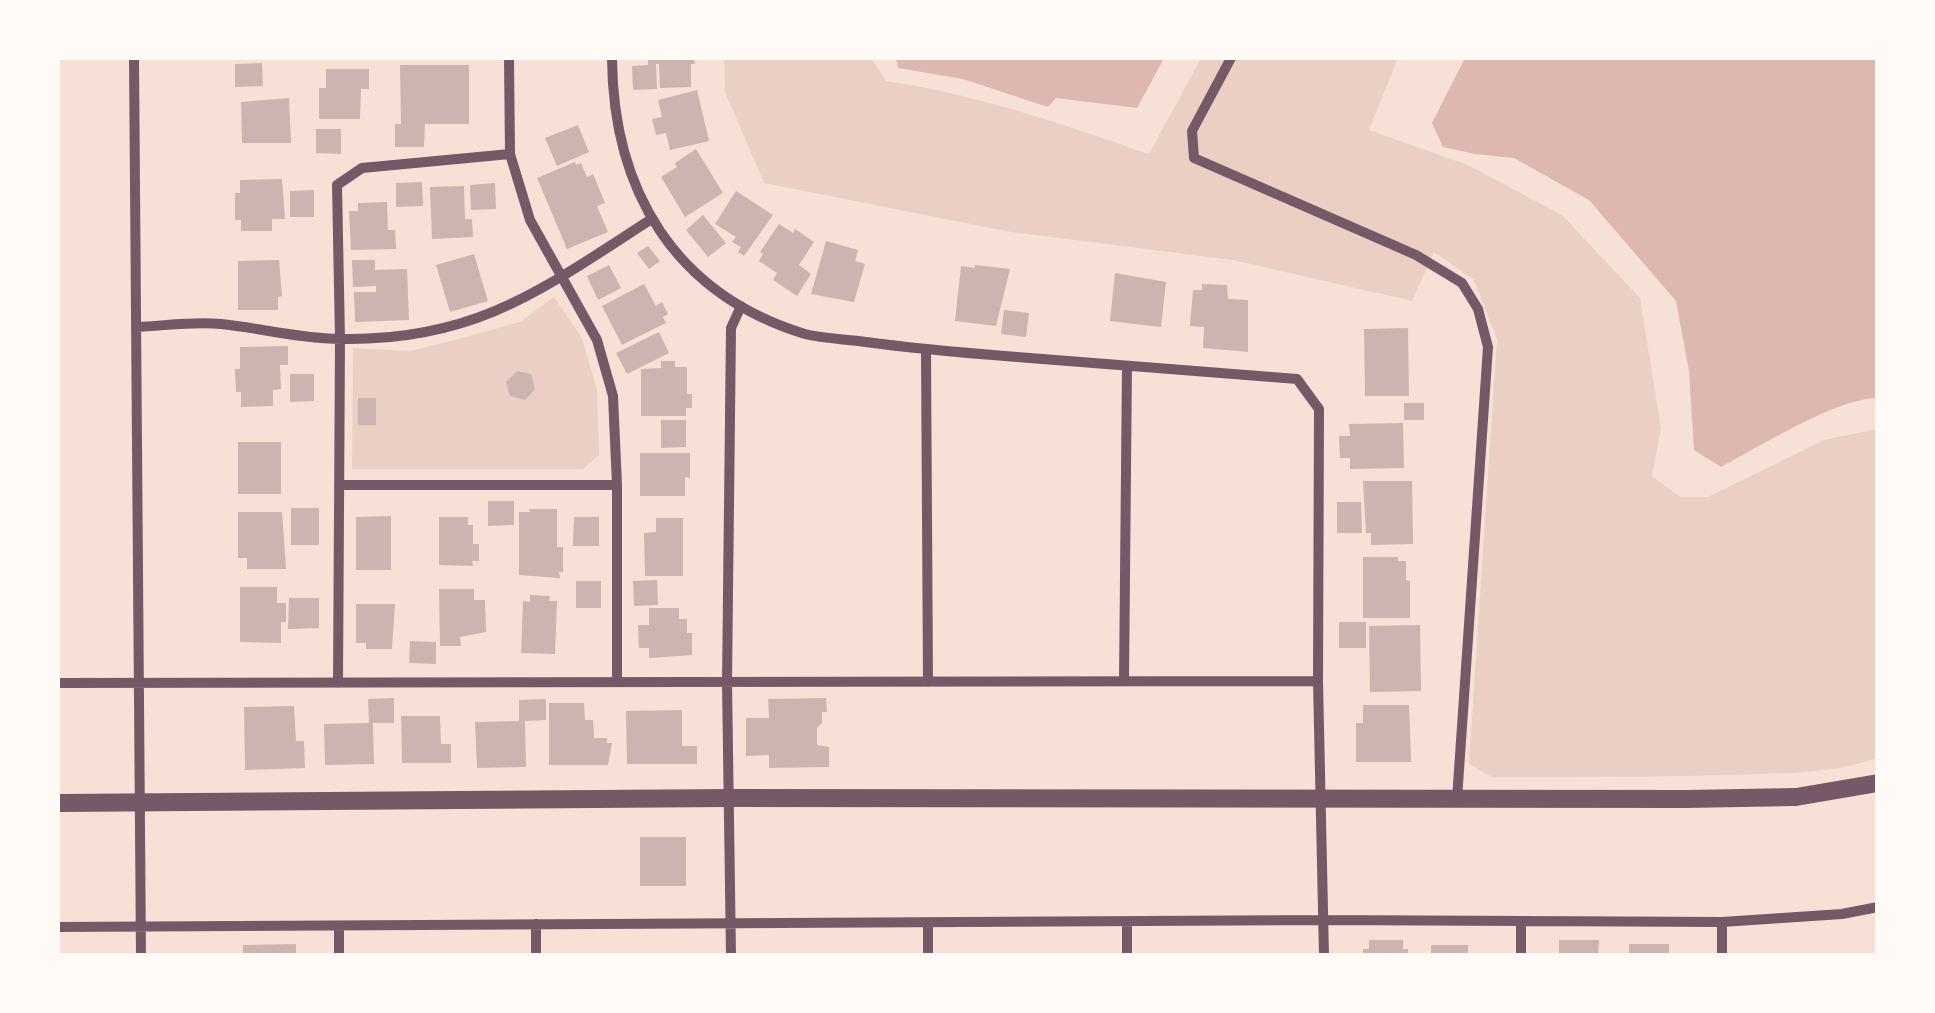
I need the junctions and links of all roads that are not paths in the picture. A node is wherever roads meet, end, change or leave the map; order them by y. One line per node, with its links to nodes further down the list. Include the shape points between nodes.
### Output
1 (134, 58): 9 (street)
2 (510, 58): 5 (street)
3 (612, 58): 6 (street, via 622,150)
4 (1231, 58): 25 (street, via 1192,131 1194,158 1416,255 1462,282 1478,309 1488,347)
5 (510, 154): 7 (street, via 530,220); 10 (street, via 362,168 337,185)
6 (650, 220): 7 (street); 8 (street, via 686,264)
7 (562, 277): 10 (street, via 456,327); 13 (street, via 597,340 613,396)
8 (741, 306): 11 (street, via 807,334); 18 (street, via 730,328)
9 (136, 327): 10 (street, via 217,324); 21 (street)
10 (340, 339): 14 (street)
11 (926, 350): 12 (street); 19 (street)
12 (1127, 366): 15 (street); 16 (street, via 1298,379 1319,408)
13 (617, 484): 14 (street); 17 (street)
14 (339, 485): 22 (street)
15 (1124, 681): 16 (street); 19 (street)
16 (1318, 681): 26 (street)
17 (617, 682): 18 (street); 22 (street)
18 (727, 682): 19 (street); 24 (street)
19 (928, 682)
20 (58, 683): 21 (street)
21 (140, 683): 22 (street); 27 (street)
22 (338, 683)
23 (1878, 783): 25 (street, via 1796,797)
24 (730, 798): 26 (street); 27 (street); 34 (street)
25 (1458, 799): 26 (street)
26 (1321, 800): 30 (street)
27 (139, 802): 28 (street); 35 (street)
28 (58, 803)
29 (1878, 907): 33 (street)
30 (1324, 920): 31 (street); 32 (street); 46 (street)
31 (1127, 922): 37 (street); 45 (street)
32 (1521, 922): 33 (street); 47 (street)
33 (1722, 922): 48 (street)
34 (731, 923): 36 (street); 37 (street); 43 (street)
35 (141, 924): 38 (street); 39 (street); 40 (street)
36 (536, 924): 39 (street); 42 (street)
37 (928, 924): 44 (street)
38 (58, 927)
39 (338, 928): 41 (street)
40 (142, 956)
41 (339, 956)
42 (536, 956)
43 (731, 956)
44 (928, 956)
45 (1127, 956)
46 (1324, 956)
47 (1521, 956)
48 (1722, 956)

